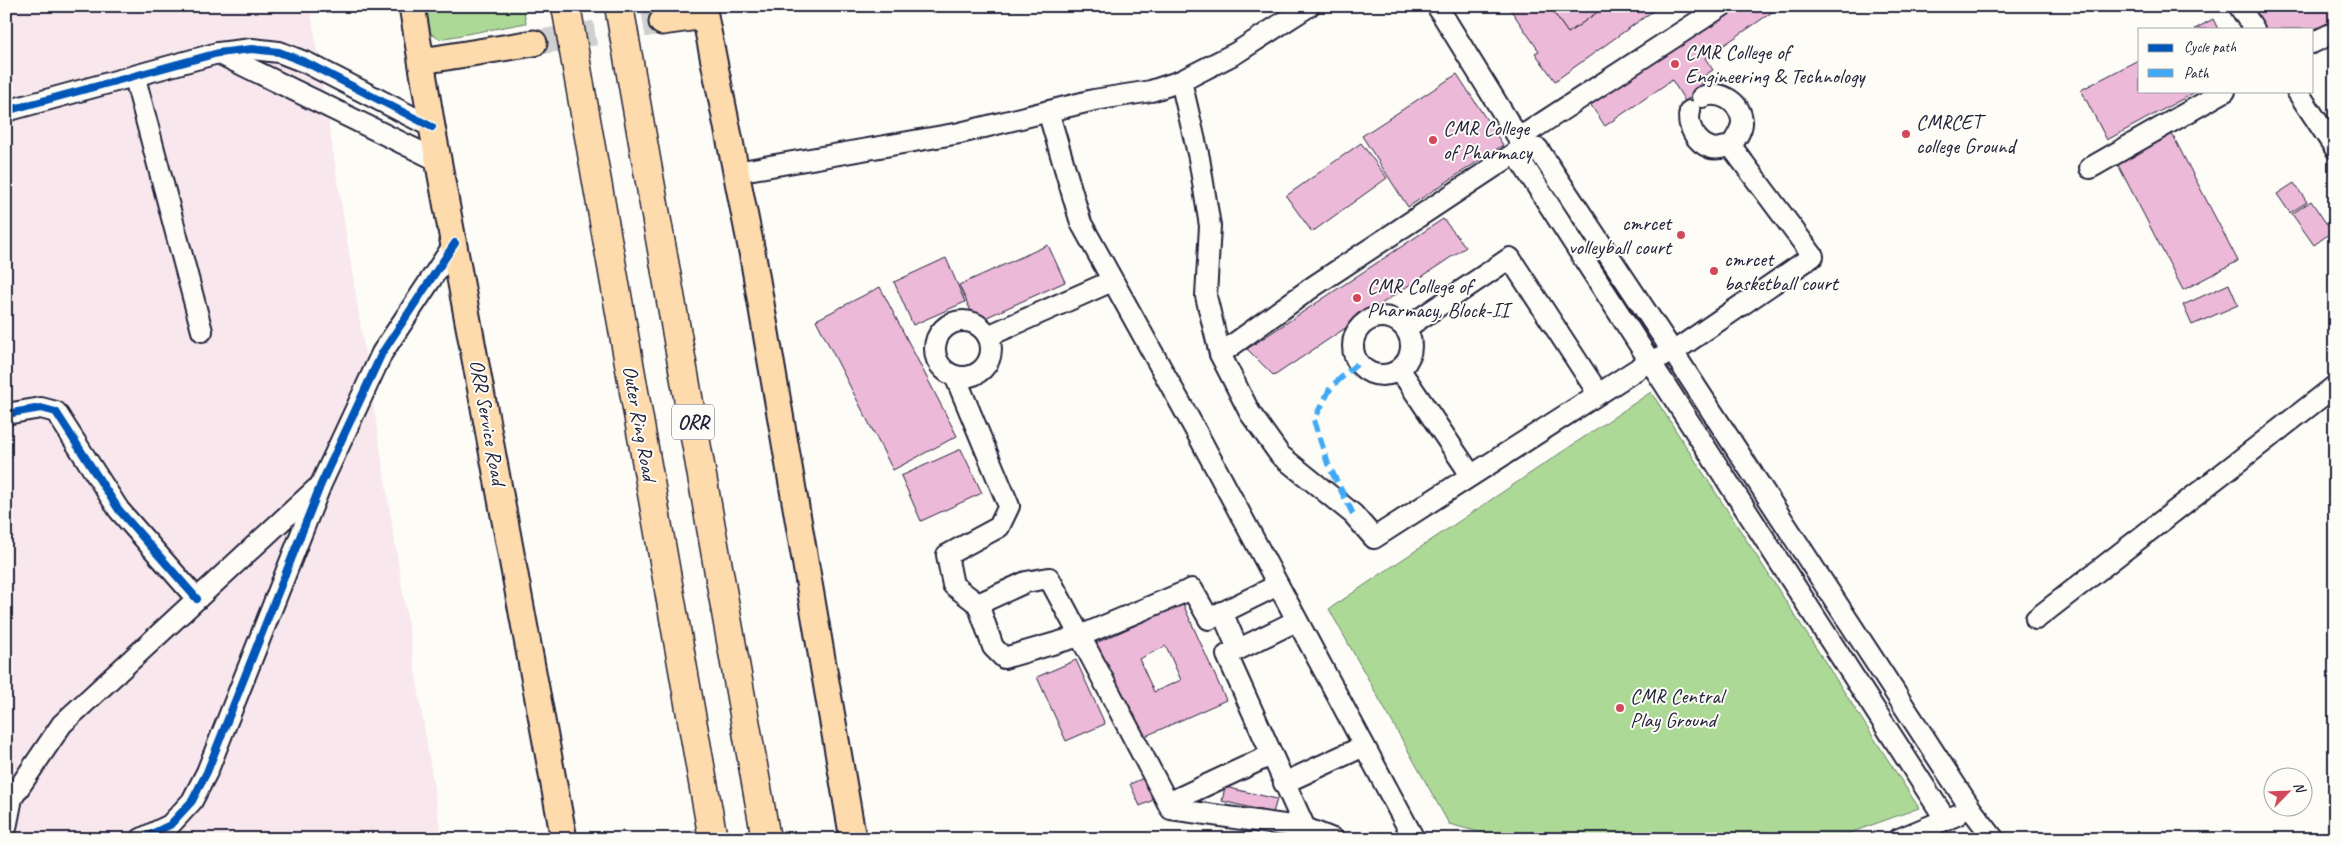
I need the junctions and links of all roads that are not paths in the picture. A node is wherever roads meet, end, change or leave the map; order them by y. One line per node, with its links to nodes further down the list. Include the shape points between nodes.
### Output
1 (412, 6): 15 (main road, ORR Service Road)
2 (566, 6): 62 (highway, Outer Ring Road / ORR)
3 (619, 6): 63 (highway, ORR)
4 (1309, 6): 17 (street, via 1236,53)
5 (1437, 6): 23 (street)
6 (1722, 6): 23 (street)
7 (2239, 6): 10 (street)
8 (704, 11): 9 (main road); 28 (main road)
9 (662, 22)
10 (2253, 28)
11 (2335, 32): 12 (street)
12 (2314, 42)
13 (534, 43): 15 (main road)
14 (218, 53): 16 (street); 22 (street, via 252,48 279,52); 26 (street)
15 (422, 61): 22 (main road, ORR Service Road)
16 (135, 78): 21 (street); 32 (street)
17 (1181, 82): 20 (street); 35 (street, via 1199,158 1210,226 1206,296)
18 (2223, 92): 27 (street)
19 (2297, 92): 25 (street)
20 (1048, 111): 28 (street, via 960,133); 30 (street, via 1081,223)
21 (6, 112)
22 (432, 127): 26 (main road, ORR Service Road)
23 (1522, 142): 34 (street, via 1538,149); 35 (street); 36 (street, via 1522,163)
24 (1731, 146): 24 (street, via 1739,135 1742,120 1738,112 1725,97 1716,94 1696,104 1688,118 1702,143 1711,148); 34 (street, via 1813,256)
25 (2335, 148)
26 (439, 161): 29 (main road, ORR Service Road)
27 (2090, 168)
28 (736, 172): 64 (main road)
29 (455, 243): 43 (street, via 382,354); 61 (main road, ORR Service Road)
30 (1112, 281): 33 (street); 44 (street)
31 (1406, 328): 37 (street, via 1412,343 1410,358); 37 (street, via 1395,319 1379,316 1365,322 1356,333 1353,348 1358,363 1370,373 1386,376); 40 (street, via 1510,258)
32 (202, 331)
33 (988, 336): 38 (street, via 991,352 985,367 972,376); 38 (street, via 977,324 962,320 947,325 936,337 934,353 942,368)
34 (1673, 352): 36 (street); 56 (street)
35 (1220, 354): 42 (street, via 1250,412 1280,455 1353,514 1374,538)
36 (1650, 361): 40 (street); 57 (street)
37 (1400, 370): 42 (street)
38 (955, 376): 46 (street, via 1009,506 999,527 947,555 953,585)
39 (2335, 386): 48 (street)
40 (1598, 393): 42 (street)
41 (6, 414): 45 (street, via 41,408 56,412 119,510)
42 (1471, 475)
43 (321, 484): 45 (street); 60 (street, via 207,772 192,800 170,825)
44 (1278, 585): 47 (street); 49 (street)
45 (197, 599): 58 (street, via 62,724 12,798)
46 (978, 604): 50 (street, via 992,647 1004,658); 50 (street, via 1026,582 1049,578)
47 (1222, 612): 50 (street, via 1209,619 1192,589); 51 (street)
48 (2036, 619)
49 (1296, 620): 51 (street); 52 (street)
50 (1080, 636): 55 (street)
51 (1238, 649): 53 (street, via 1227,655)
52 (1364, 746): 54 (street); 66 (street)
53 (1271, 755): 54 (street); 55 (street)
54 (1284, 783): 59 (street)
55 (1168, 803): 59 (street, via 1171,809)
56 (1971, 809): 57 (street); 68 (street)
57 (1946, 820): 67 (street)
58 (6, 828)
59 (1305, 828): 65 (street)
60 (141, 839)
61 (564, 839)
62 (713, 839)
63 (766, 839)
64 (853, 839)
65 (1333, 839)
66 (1414, 839)
67 (1899, 839)
68 (1994, 839)

